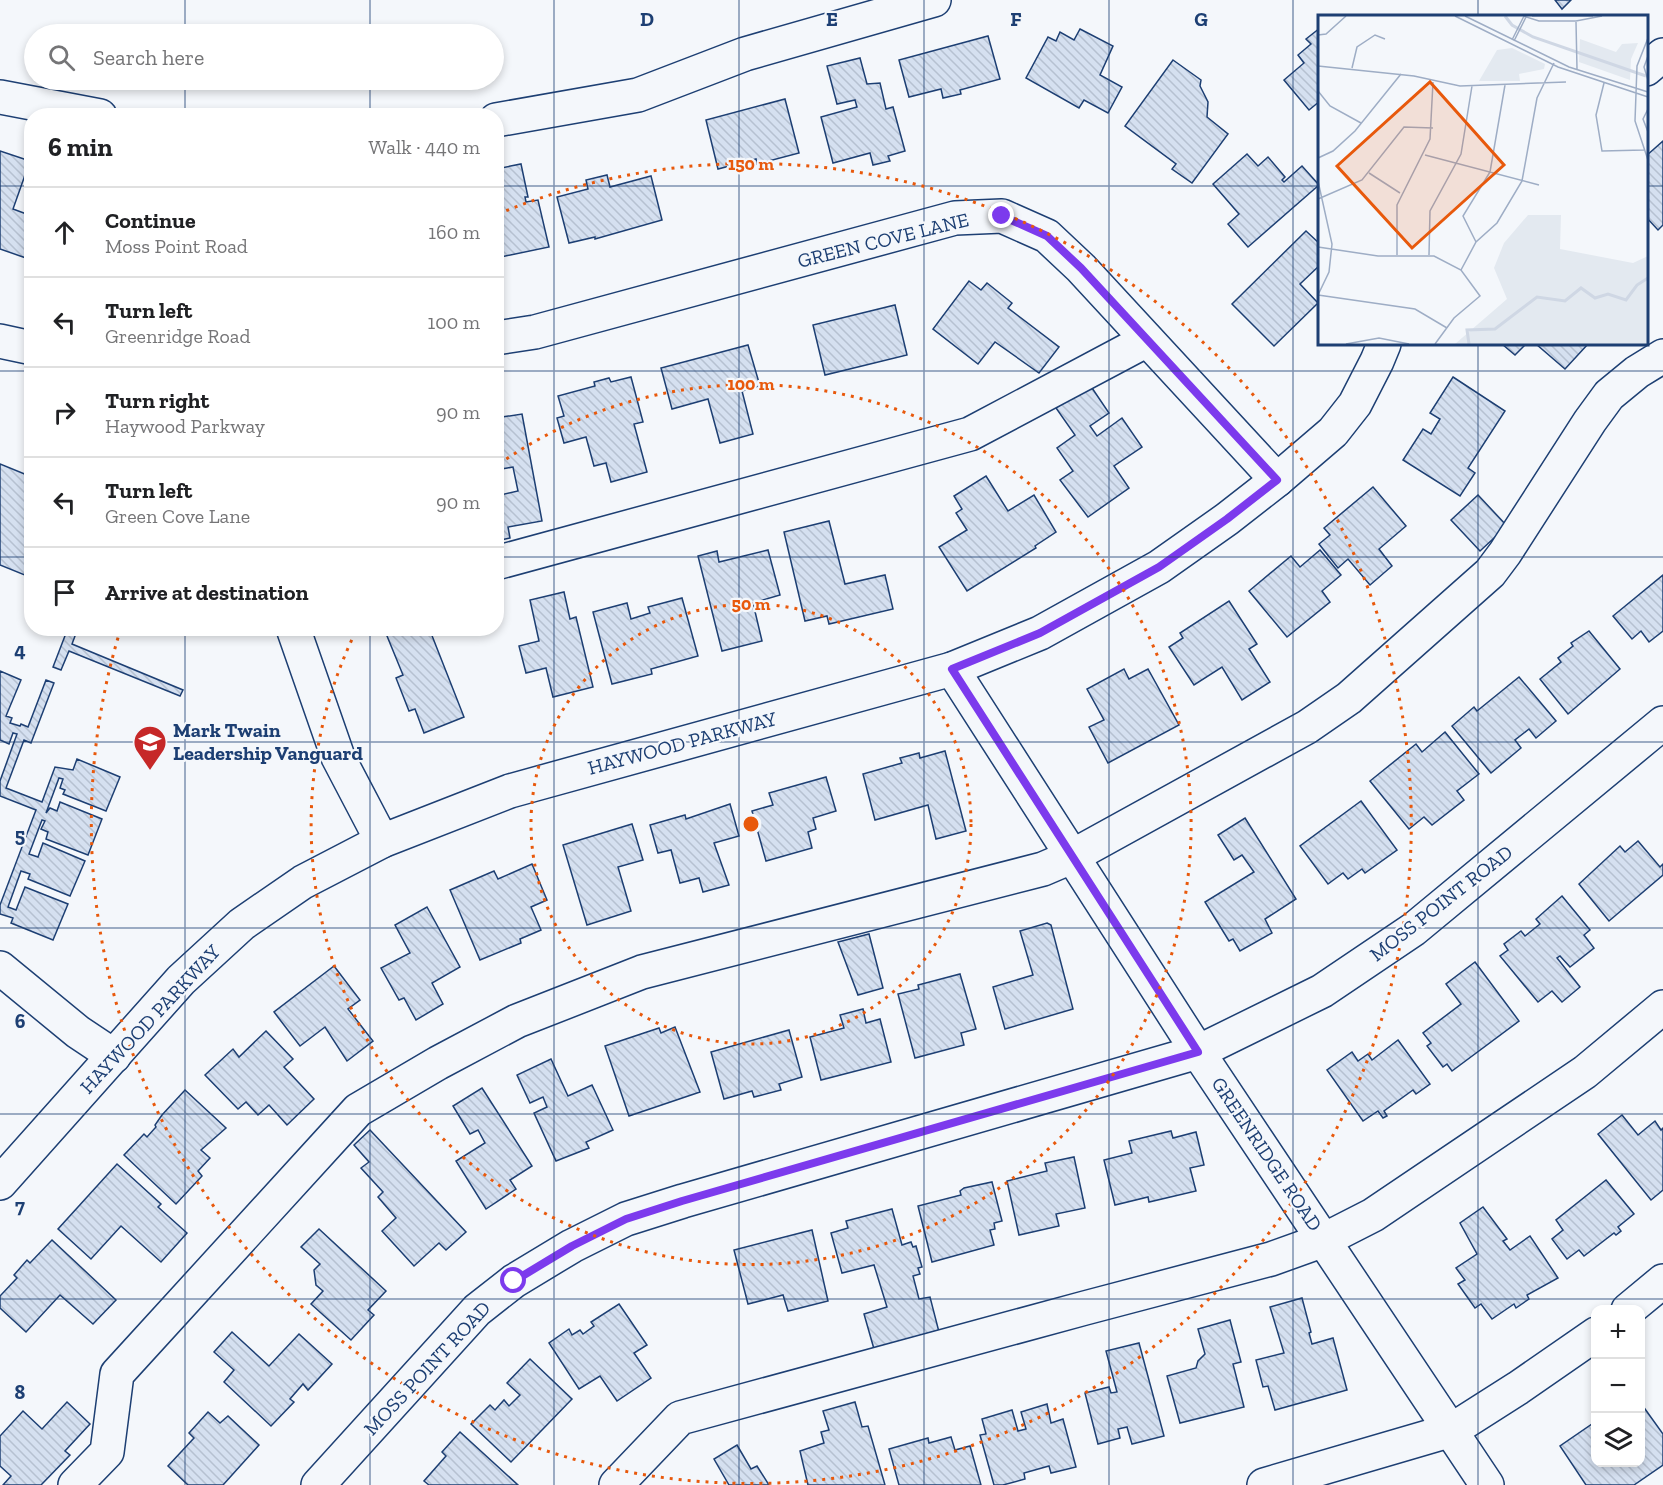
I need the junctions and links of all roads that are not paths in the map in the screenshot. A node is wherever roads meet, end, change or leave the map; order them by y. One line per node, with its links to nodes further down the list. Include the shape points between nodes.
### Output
1 (934, 0): 6 (street, via 745,54 638,95)
2 (1663, 55): 3 (street)
3 (1648, 68)
4 (0, 97): 5 (street)
5 (58, 108)
6 (504, 119)
7 (504, 337): 8 (street, GREEN COVE LANE, via 535,332 955,218 1002,216 1047,236)
8 (1147, 340): 13 (street, GREEN COVE LANE); 14 (street, via 970,434)
9 (0, 341): 11 (street)
10 (1384, 345): 13 (street, HAYWOOD PARKWAY, via 1355,404 1333,432)
11 (24, 346)
12 (1663, 356): 19 (street, via 1609,395 1490,573 1349,698 1307,727)
13 (1277, 480): 16 (street, HAYWOOD PARKWAY, via 1159,567 1040,633)
14 (504, 561)
15 (296, 636): 18 (street, via 338,757)
16 (952, 669): 18 (street, HAYWOOD PARKWAY, via 510,791); 19 (street, GREENRIDGE ROAD)
17 (1663, 723): 22 (street, MOSS POINT ROAD, via 1414,929 1322,991)
18 (382, 841): 23 (street, HAYWOOD PARKWAY, via 303,882 242,924 181,980)
19 (1071, 857): 22 (street, GREENRIDGE ROAD); 30 (street, via 1043,869 642,972 517,1021 358,1110 117,1374 107,1452)
20 (0, 968): 23 (street)
21 (1663, 1007): 25 (street, via 1575,1079 1373,1215)
22 (1198, 1052): 25 (street, GREENRIDGE ROAD); 31 (street, MOSS POINT ROAD, via 626,1219 514,1281 477,1310)
23 (114, 1056): 24 (street, HAYWOOD PARKWAY)
24 (0, 1183)
25 (1324, 1240): 29 (street, GREENRIDGE ROAD); 32 (street, via 1271,1259 680,1418)
26 (1663, 1281): 27 (street)
27 (1634, 1305)
28 (1591, 1337): 29 (street)
29 (1452, 1430): 33 (street); 34 (street, GREENRIDGE ROAD)
30 (75, 1485)
31 (318, 1485)
32 (616, 1485)
33 (1264, 1485)
34 (1487, 1485)

